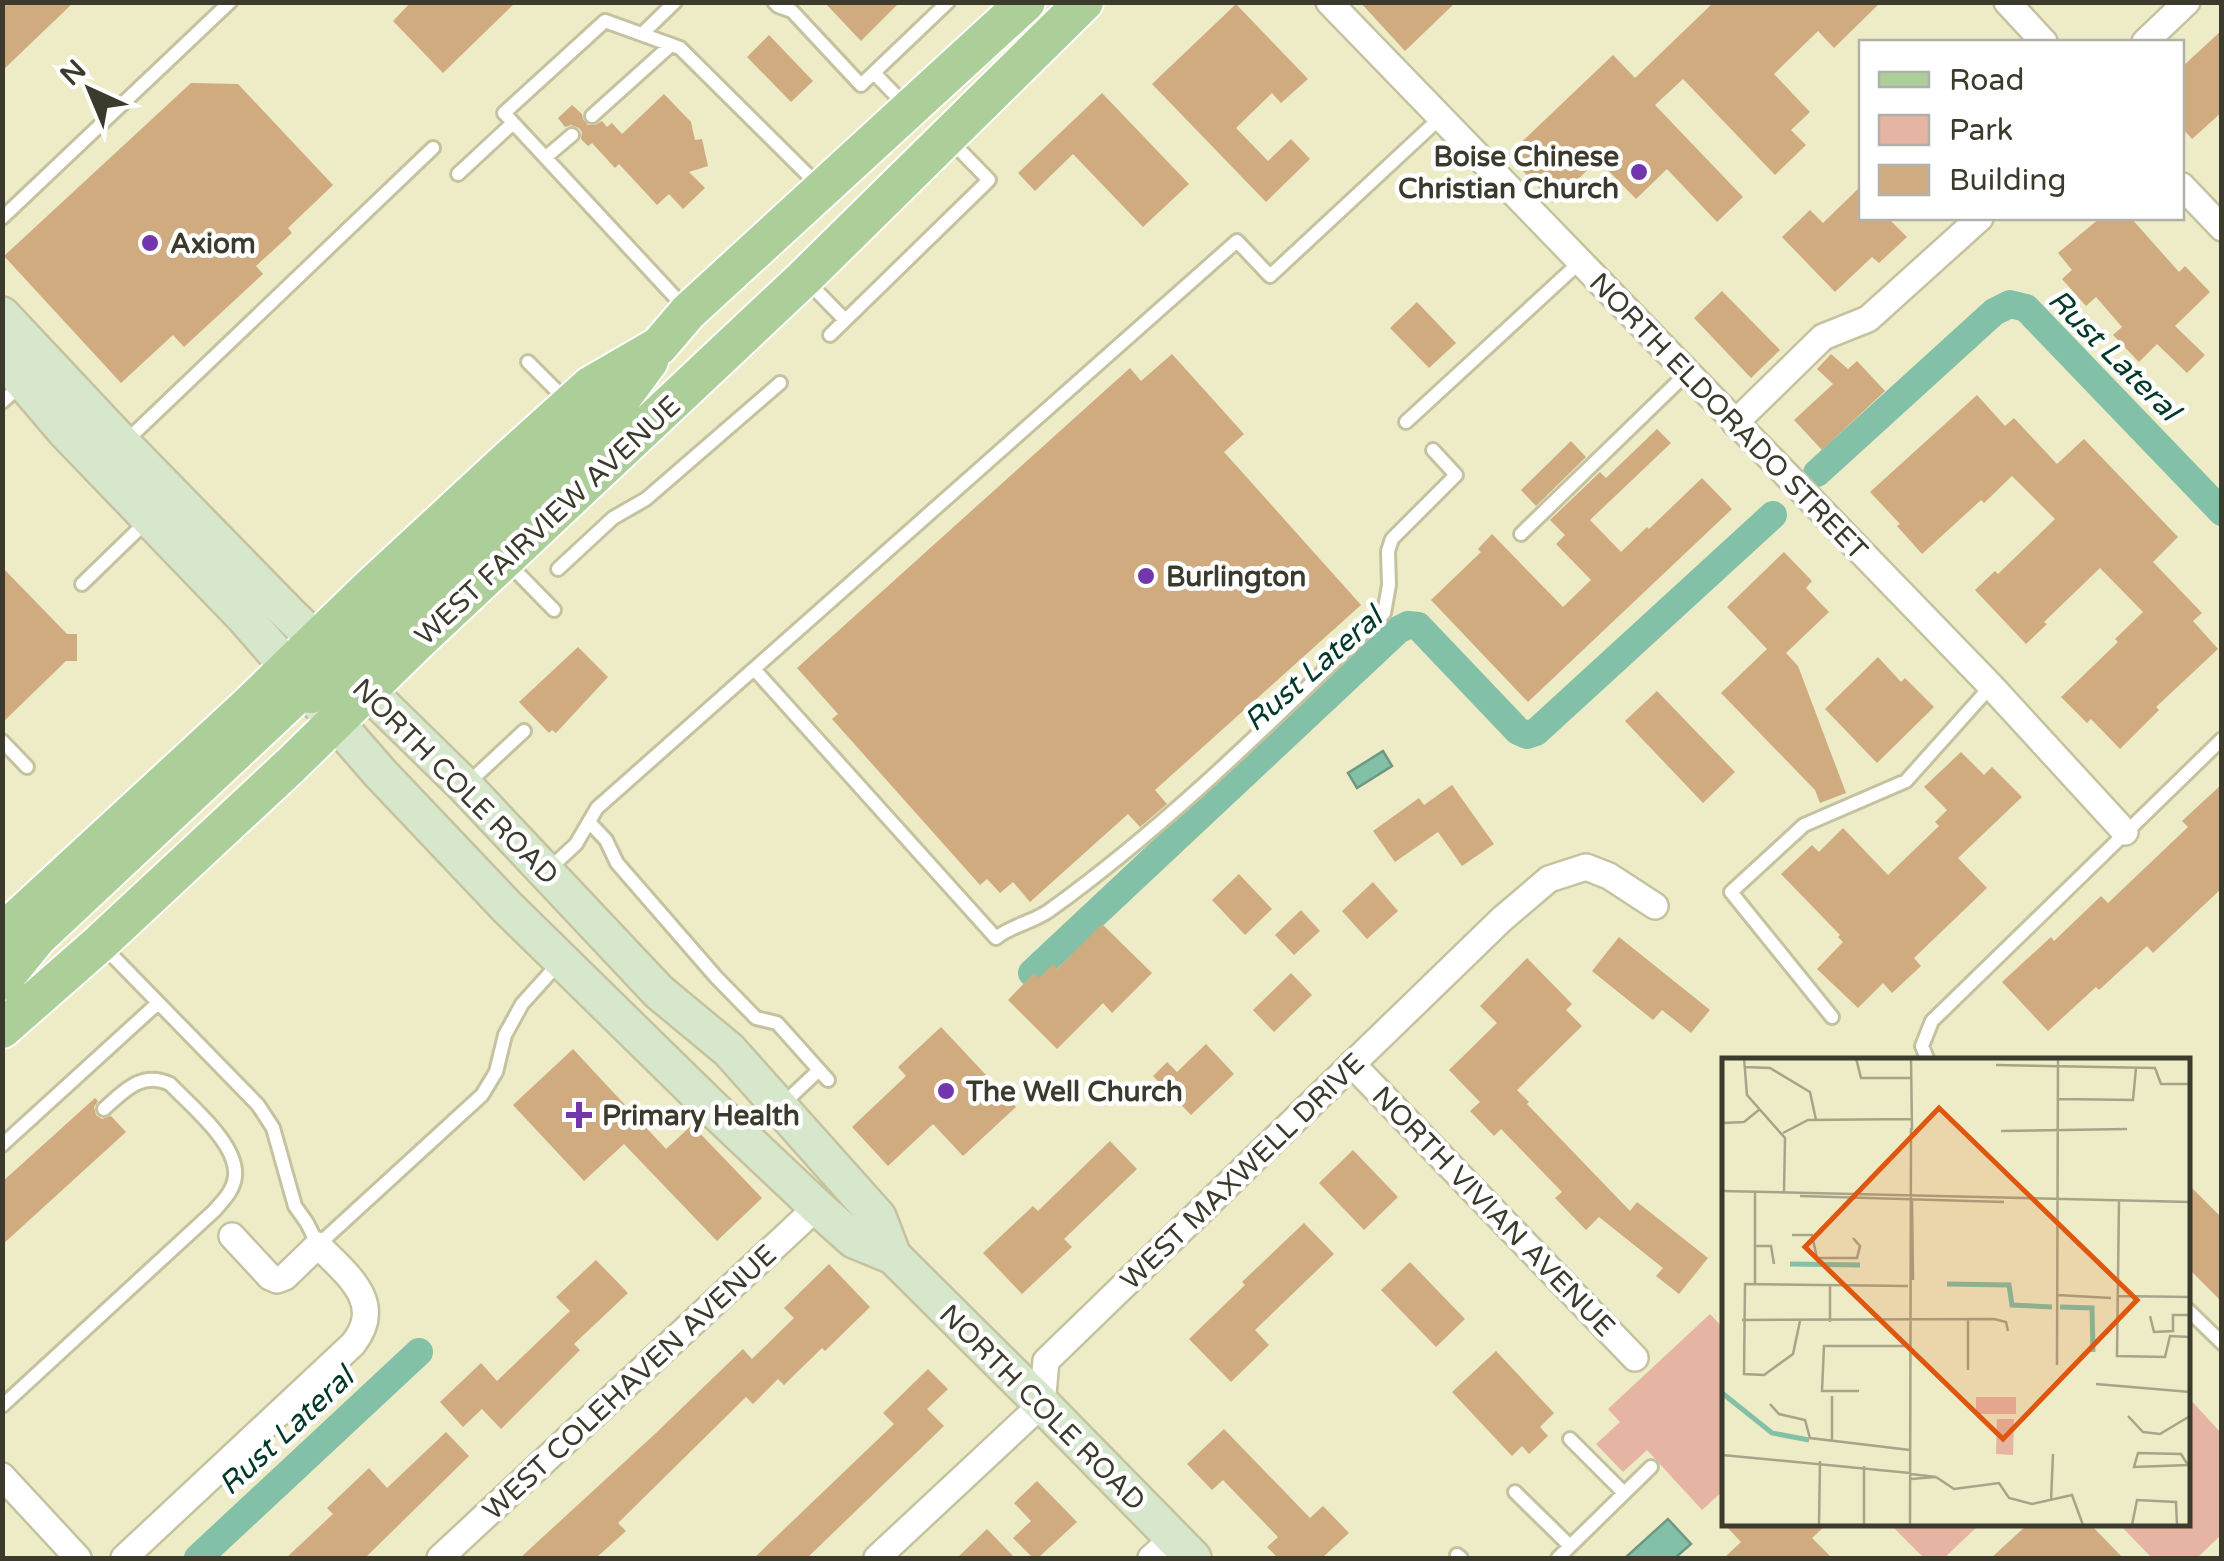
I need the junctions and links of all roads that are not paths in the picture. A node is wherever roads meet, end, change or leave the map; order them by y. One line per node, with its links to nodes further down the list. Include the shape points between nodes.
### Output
1 (230, 2): 26 (lane)
2 (675, 2): 10 (lane)
3 (774, 2): 14 (lane, via 792,12 861,85)
4 (948, 2): 14 (lane)
5 (1084, 2): 20 (main road, WEST FAIRVIEW AVENUE)
6 (1329, 2): 17 (street, NORTH ELDORADO STREET)
7 (2007, 2): 11 (street)
8 (2187, 2): 12 (street)
9 (1021, 4): 15 (main road, WEST FAIRVIEW AVENUE)
10 (642, 34): 13 (lane); 18 (lane, via 606,21 504,112)
11 (2042, 40)
12 (2146, 40)
13 (671, 45): 16 (lane); 25 (lane)
14 (874, 73): 15 (lane)
15 (910, 110): 25 (main road, WEST FAIRVIEW AVENUE)
16 (592, 116)
17 (1440, 118): 29 (street, NORTH ELDORADO STREET); 52 (lane, via 1270,276 1237,241)
18 (513, 123): 22 (lane); 23 (lane)
19 (572, 134): 22 (lane)
20 (946, 136): 30 (main road, WEST FAIRVIEW AVENUE); 33 (lane, via 988,180)
21 (433, 148): 43 (lane)
22 (546, 158): 31 (lane)
23 (458, 174)
24 (2184, 188): 28 (street)
25 (824, 190): 31 (main road, WEST FAIRVIEW AVENUE)
26 (2, 218)
27 (1978, 220): 42 (street, via 1868,320 1823,337)
28 (2222, 228)
29 (1580, 262): 37 (street, NORTH ELDORADO STREET); 41 (lane)
30 (804, 278): 33 (lane); 47 (main road, WEST FAIRVIEW AVENUE)
31 (688, 312): 35 (main road, WEST FAIRVIEW AVENUE)
32 (2, 315): 43 (main road, NORTH COLE ROAD)
33 (845, 320): 34 (lane)
34 (830, 335)
35 (660, 346): 40 (main road, WEST FAIRVIEW AVENUE); 51 (main road, via 613,410)
36 (528, 362): 40 (lane)
37 (1687, 374): 42 (street, NORTH ELDORADO STREET); 46 (lane)
38 (10, 380): 45 (main road, NORTH COLE ROAD)
39 (780, 383): 48 (lane)
40 (570, 404): 51 (main road, WEST FAIRVIEW AVENUE)
41 (1406, 422)
42 (1735, 423): 53 (street, NORTH ELDORADO STREET)
43 (123, 444): 51 (main road, NORTH COLE ROAD)
44 (1433, 450): 52 (lane, via 1456,476 1392,539 1384,612 1238,753 1112,862 1046,914 996,938)
45 (150, 518): 49 (lane); 54 (main road, NORTH COLE ROAD)
46 (1521, 534)
47 (504, 560): 50 (lane); 51 (main road, WEST FAIRVIEW AVENUE)
48 (558, 568)
49 (82, 584)
50 (554, 610)
51 (340, 664): 54 (main road); 59 (main road, NORTH COLE ROAD)
52 (754, 669): 60 (lane)
53 (1990, 686): 61 (street, NORTH ELDORADO STREET); 69 (lane, via 1906,781 1804,825 1731,892)
54 (310, 693): 64 (main road); 65 (main road); 66 (main road, NORTH COLE ROAD); 67 (main road, via 36,938)
55 (524, 730): 59 (lane)
56 (2222, 739): 61 (lane)
57 (2, 741): 58 (lane)
58 (27, 766)
59 (465, 786): 62 (main road, NORTH COLE ROAD)
60 (589, 822): 62 (lane); 73 (lane, via 716,977 756,1018 777,1024 824,1075)
61 (2125, 832): 71 (lane, via 1932,1022 1922,1046)
62 (546, 872): 73 (main road, NORTH COLE ROAD, via 658,992 729,1050)
63 (1655, 906): 72 (street, WEST MAXWELL DRIVE, via 1586,867 1550,879)
64 (2, 933)
65 (100, 943): 68 (lane); 70 (main road)
66 (562, 961): 76 (main road, NORTH COLE ROAD); 78 (lane, via 522,1004 482,1095)
67 (2, 982)
68 (158, 1003): 75 (lane); 78 (lane, via 258,1105 272,1128 295,1206)
69 (1832, 1017)
70 (2, 1029)
71 (1927, 1058)
72 (1352, 1064): 82 (street, NORTH VIVIAN AVENUE); 83 (street, WEST MAXWELL DRIVE, via 1046,1361)
73 (781, 1106): 79 (main road, NORTH COLE ROAD, via 878,1217)
74 (104, 1109): 84 (lane, via 138,1081 170,1084 224,1141 236,1176 214,1211)
75 (2, 1145)
76 (818, 1206): 79 (main road, NORTH COLE ROAD, via 854,1240); 94 (street, WEST COLEHAVEN AVENUE)
77 (232, 1236): 78 (street, via 277,1280)
78 (318, 1245): 93 (street, via 357,1286 364,1331)
79 (893, 1256): 83 (main road, NORTH COLE ROAD)
80 (2189, 1311): 81 (lane)
81 (2222, 1343)
82 (1635, 1358)
83 (1042, 1404): 91 (main road, NORTH COLE ROAD); 95 (street)
84 (2, 1406)
85 (1570, 1439): 89 (lane)
86 (1650, 1467): 89 (lane)
87 (2, 1476): 92 (street)
88 (1515, 1492): 90 (lane)
89 (1624, 1493): 90 (lane)
90 (1570, 1546): 96 (lane)
91 (1172, 1552)
92 (78, 1558)
93 (124, 1558)
94 (440, 1558)
95 (877, 1558)
96 (1558, 1558)

